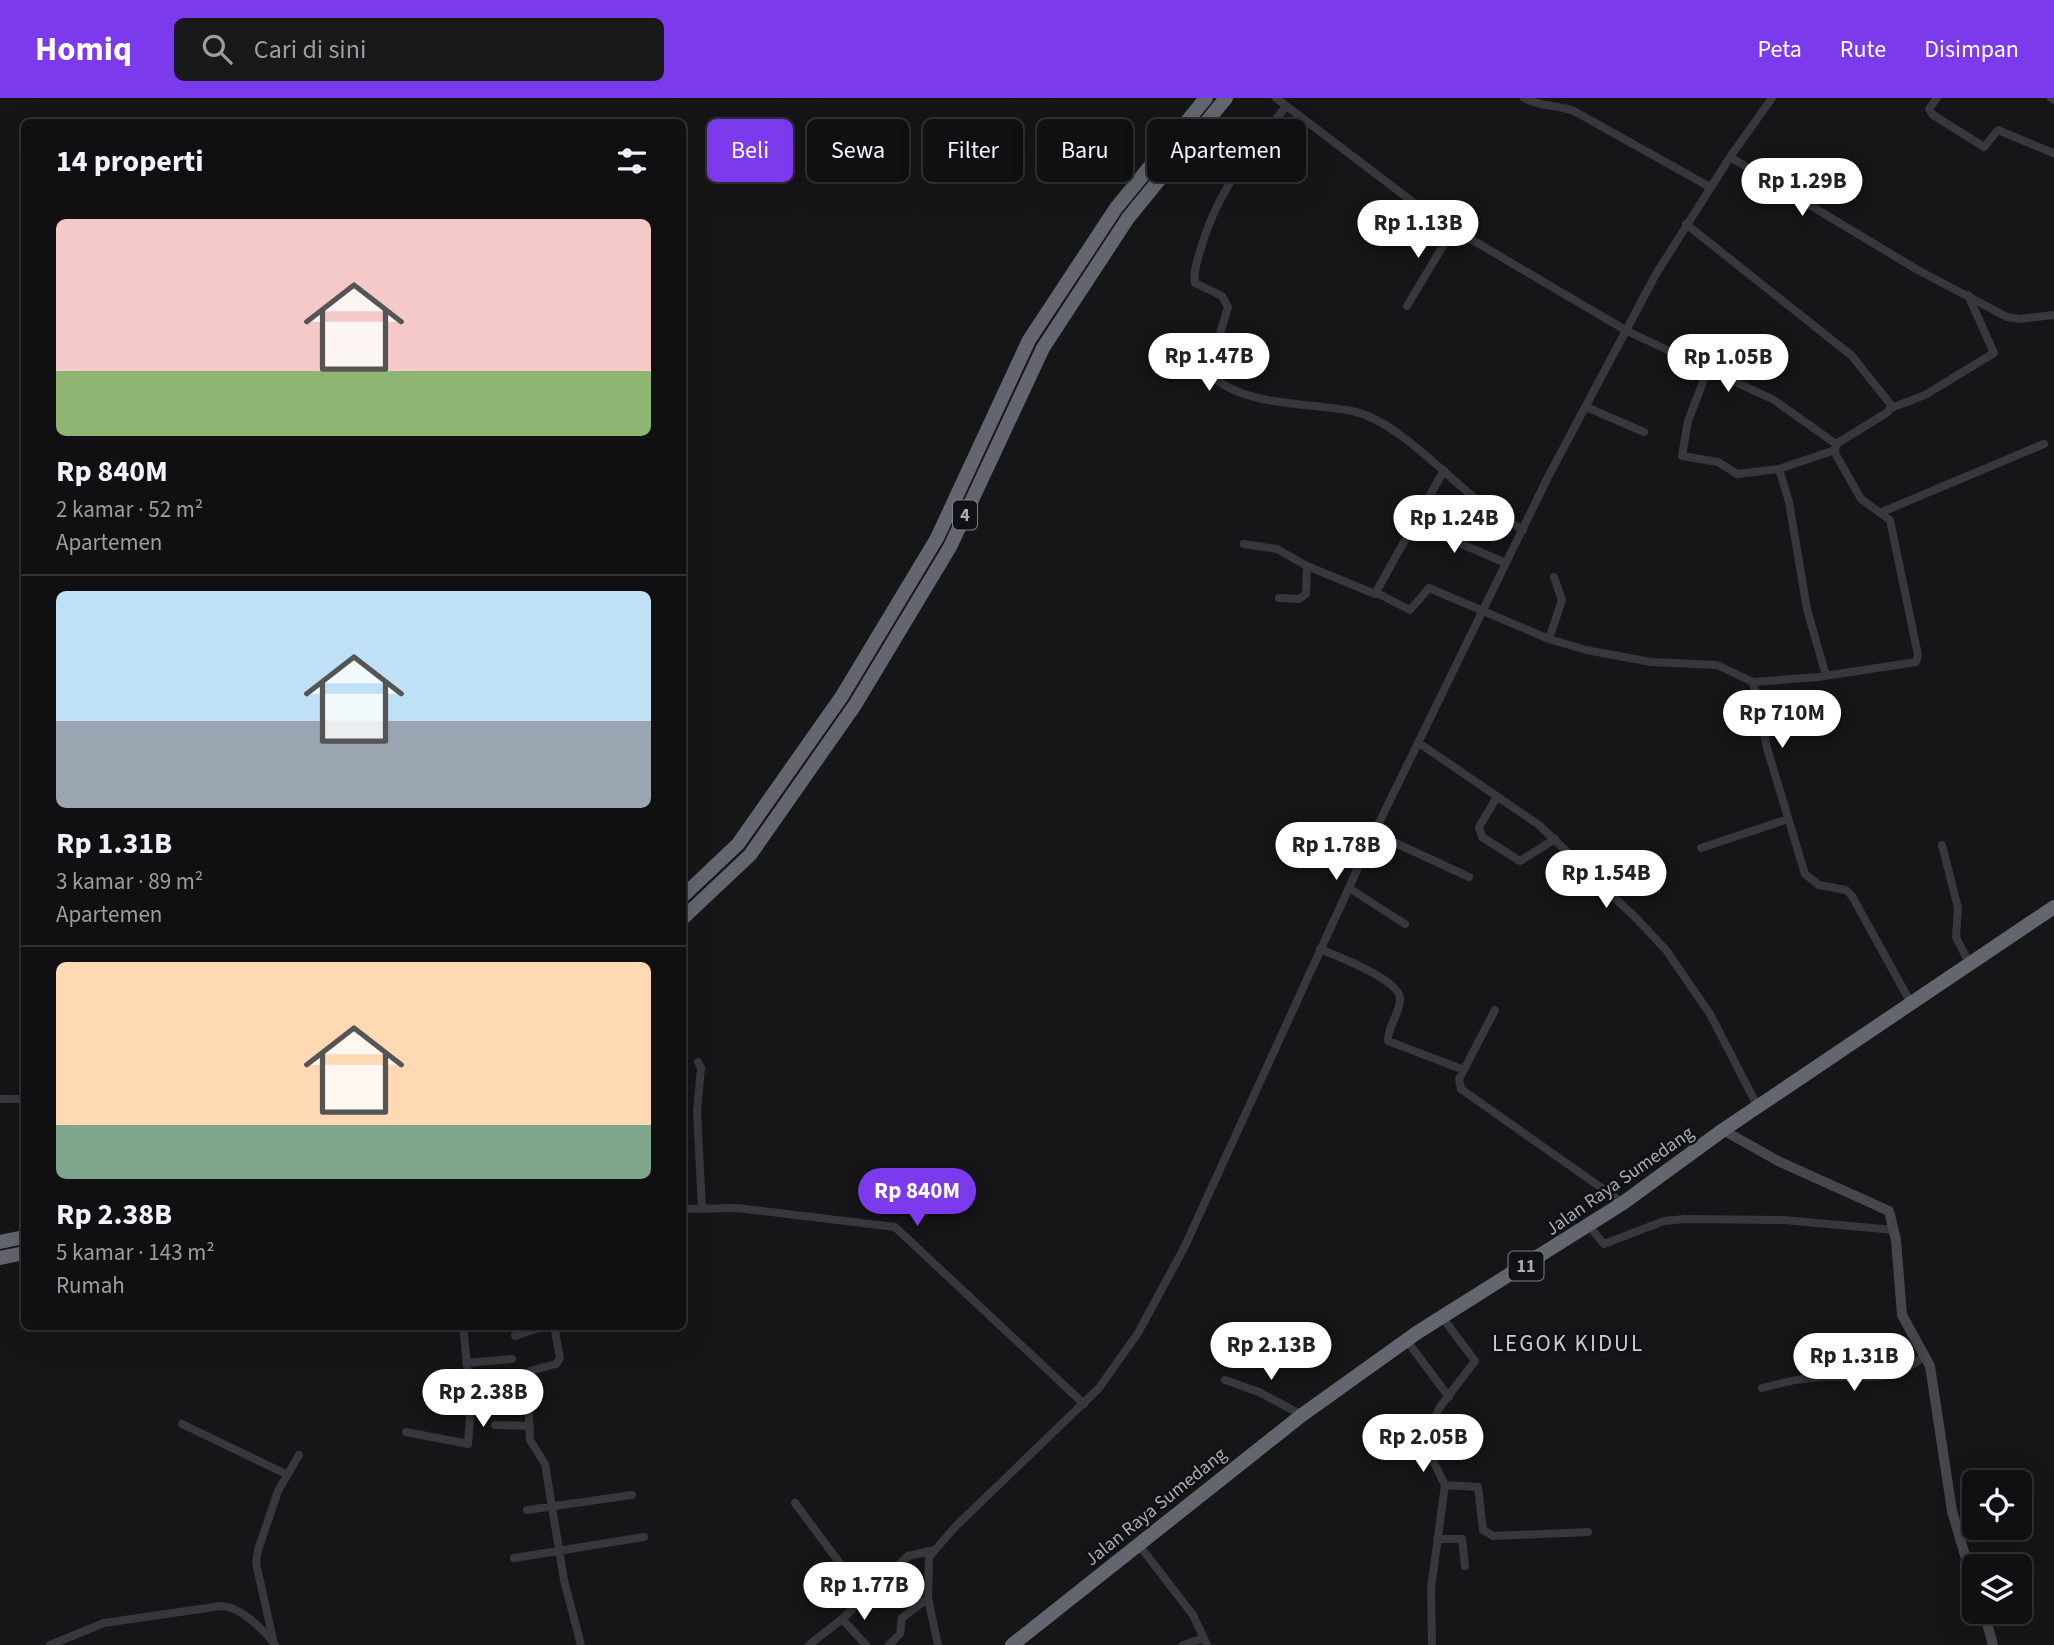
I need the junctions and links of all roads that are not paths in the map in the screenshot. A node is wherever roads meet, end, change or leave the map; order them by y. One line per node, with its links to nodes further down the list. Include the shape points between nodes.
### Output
1 (1206, 98): 47 (highway, 4, via 1116,208 1029,341 937,538 842,696 738,844)
2 (1226, 98): 49 (highway, 4, via 1128,218 1043,348 950,547 855,705 750,855)
3 (1276, 98): 7 (street)
4 (1524, 98): 10 (street, via 1574,111)
5 (1772, 98): 9 (street)
6 (1937, 98): 8 (street, via 1929,109 1933,115 1984,147 1998,130)
7 (1286, 106): 12 (street); 24 (street, via 1231,177 1208,223 1194,273 1195,283 1222,296 1228,307 1211,375 1262,399 1368,416)
8 (2053, 153)
9 (1730, 157): 10 (street); 13 (street, via 1916,269)
10 (1710, 187): 11 (street)
11 (1686, 224): 16 (street); 19 (street, via 1852,356)
12 (1453, 229): 14 (street); 16 (street)
13 (1967, 294): 15 (street, via 2007,317); 19 (street, via 1994,353 1925,395)
14 (1407, 306)
15 (2054, 315)
16 (1627, 331): 17 (street); 18 (street)
17 (1708, 369): 22 (street, via 1774,400); 23 (street, via 1688,421 1682,456 1718,462 1737,474)
18 (1586, 407): 20 (street); 27 (street)
19 (1891, 408): 22 (street)
20 (1644, 432)
21 (2044, 444): 25 (street)
22 (1836, 447): 23 (street); 25 (street, via 1861,499)
23 (1779, 469): 36 (street, via 1807,609)
24 (1444, 471): 26 (street); 27 (street, via 1486,507)
25 (1882, 512): 36 (street, via 1889,520 1918,659 1908,665)
26 (1412, 523): 29 (street); 32 (street)
27 (1523, 530): 29 (street)
28 (1244, 544): 30 (street, via 1277,549)
29 (1506, 563): 34 (street)
30 (1307, 566): 32 (street, via 1370,595); 33 (street, via 1306,594 1299,600)
31 (1554, 577): 35 (street, via 1562,600)
32 (1377, 593): 34 (street, via 1410,610 1429,588)
33 (1279, 598)
34 (1482, 611): 35 (street); 38 (street)
35 (1549, 639): 37 (street, via 1651,662 1717,665)
36 (1826, 676): 37 (street)
37 (1754, 682): 40 (street)
38 (1419, 743): 39 (street); 41 (street)
39 (1497, 797): 42 (street); 42 (street, via 1479,827 1482,837 1520,861)
40 (1787, 819): 44 (street); 53 (street, via 1805,874 1852,896)
41 (1374, 833): 45 (street); 46 (street)
42 (1555, 839): 59 (street, via 1666,950 1710,1014)
43 (1942, 845): 52 (street, via 1958,908 1956,937)
44 (1702, 848)
45 (1469, 877)
46 (1349, 888): 50 (street); 51 (street)
47 (686, 893)
48 (2054, 907): 52 (highway, Jalan Raya Sumedang / 11)
49 (686, 915)
50 (1405, 924)
51 (1320, 949): 56 (street, via 1362,967 1396,989 1400,1000 1388,1041); 82 (street, via 1184,1248 1126,1352)
52 (1970, 965): 53 (highway, Jalan Raya Sumedang / 11)
53 (1912, 1005): 59 (highway, Jalan Raya Sumedang / 11)
54 (1495, 1010): 56 (street)
55 (698, 1062): 62 (street)
56 (1464, 1070): 61 (street, via 1459,1079 1461,1089)
57 (0, 1099): 58 (street)
58 (21, 1099)
59 (1759, 1109): 60 (highway, Jalan Raya Sumedang / 11)
60 (1723, 1130): 61 (highway, Jalan Raya Sumedang / 11); 65 (street, via 1778,1161 1885,1208)
61 (1623, 1203): 64 (highway, Jalan Raya Sumedang / 11)
62 (702, 1208): 63 (street); 82 (street, via 809,1214 895,1227)
63 (686, 1209)
64 (1589, 1226): 65 (street, via 1602,1244 1664,1221 1684,1219 1784,1220); 70 (highway, Jalan Raya Sumedang / 11)
65 (1894, 1230): 76 (street, via 1902,1315)
66 (21, 1238): 67 (highway)
67 (0, 1242)
68 (21, 1254): 69 (highway)
69 (0, 1258)
70 (1442, 1317): 75 (highway, Jalan Raya Sumedang / 11); 81 (street, via 1475,1362)
71 (463, 1330): 78 (street)
72 (533, 1330): 74 (street)
73 (555, 1330): 86 (street, via 560,1358 556,1364 530,1371 527,1378)
74 (515, 1336)
75 (1407, 1341): 81 (street); 83 (highway, Jalan Raya Sumedang / 11)
76 (1926, 1355): 80 (street, via 1911,1369 1887,1377 1832,1377); 101 (street, via 1952,1511)
77 (512, 1359): 78 (street)
78 (466, 1363): 87 (street, via 471,1404 468,1444)
79 (1225, 1380): 83 (street)
80 (1762, 1388)
81 (1448, 1397): 90 (street, via 1432,1421 1427,1442)
82 (1084, 1404): 99 (street)
83 (1302, 1415): 98 (highway, Jalan Raya Sumedang / 11)
84 (182, 1423): 89 (street)
85 (495, 1425): 86 (street)
86 (530, 1426): 93 (street, via 530,1440 545,1464)
87 (406, 1432)
88 (299, 1455): 89 (street)
89 (286, 1474): 109 (street, via 257,1563)
90 (1445, 1485): 95 (street, via 1478,1487 1483,1530 1493,1536); 97 (street)
91 (632, 1495): 93 (street)
92 (795, 1503): 104 (street)
93 (550, 1506): 94 (street); 100 (street)
94 (527, 1510)
95 (1588, 1532)
96 (644, 1537): 100 (street)
97 (1437, 1539): 103 (street, via 1462,1539); 118 (street, via 1431,1588)
98 (1139, 1545): 108 (street, via 1170,1581); 110 (highway, Jalan Raya Sumedang / 11)
99 (934, 1550): 104 (street, via 908,1556); 105 (street, via 927,1567)
100 (561, 1551): 102 (street); 112 (street)
101 (1965, 1554)
102 (514, 1558)
103 (1465, 1566)
104 (865, 1597): 106 (street)
105 (928, 1598): 115 (street, via 902,1618 900,1634); 116 (street)
106 (842, 1619): 113 (street); 114 (street)
107 (1987, 1624): 119 (street)
108 (1206, 1641): 117 (street)
109 (274, 1644): 111 (street, via 235,1609 221,1606 104,1623)
110 (1016, 1644)
111 (50, 1645)
112 (581, 1645)
113 (808, 1645)
114 (866, 1645)
115 (889, 1645)
116 (938, 1645)
117 (1183, 1645)
118 (1432, 1645)
119 (1993, 1645)

